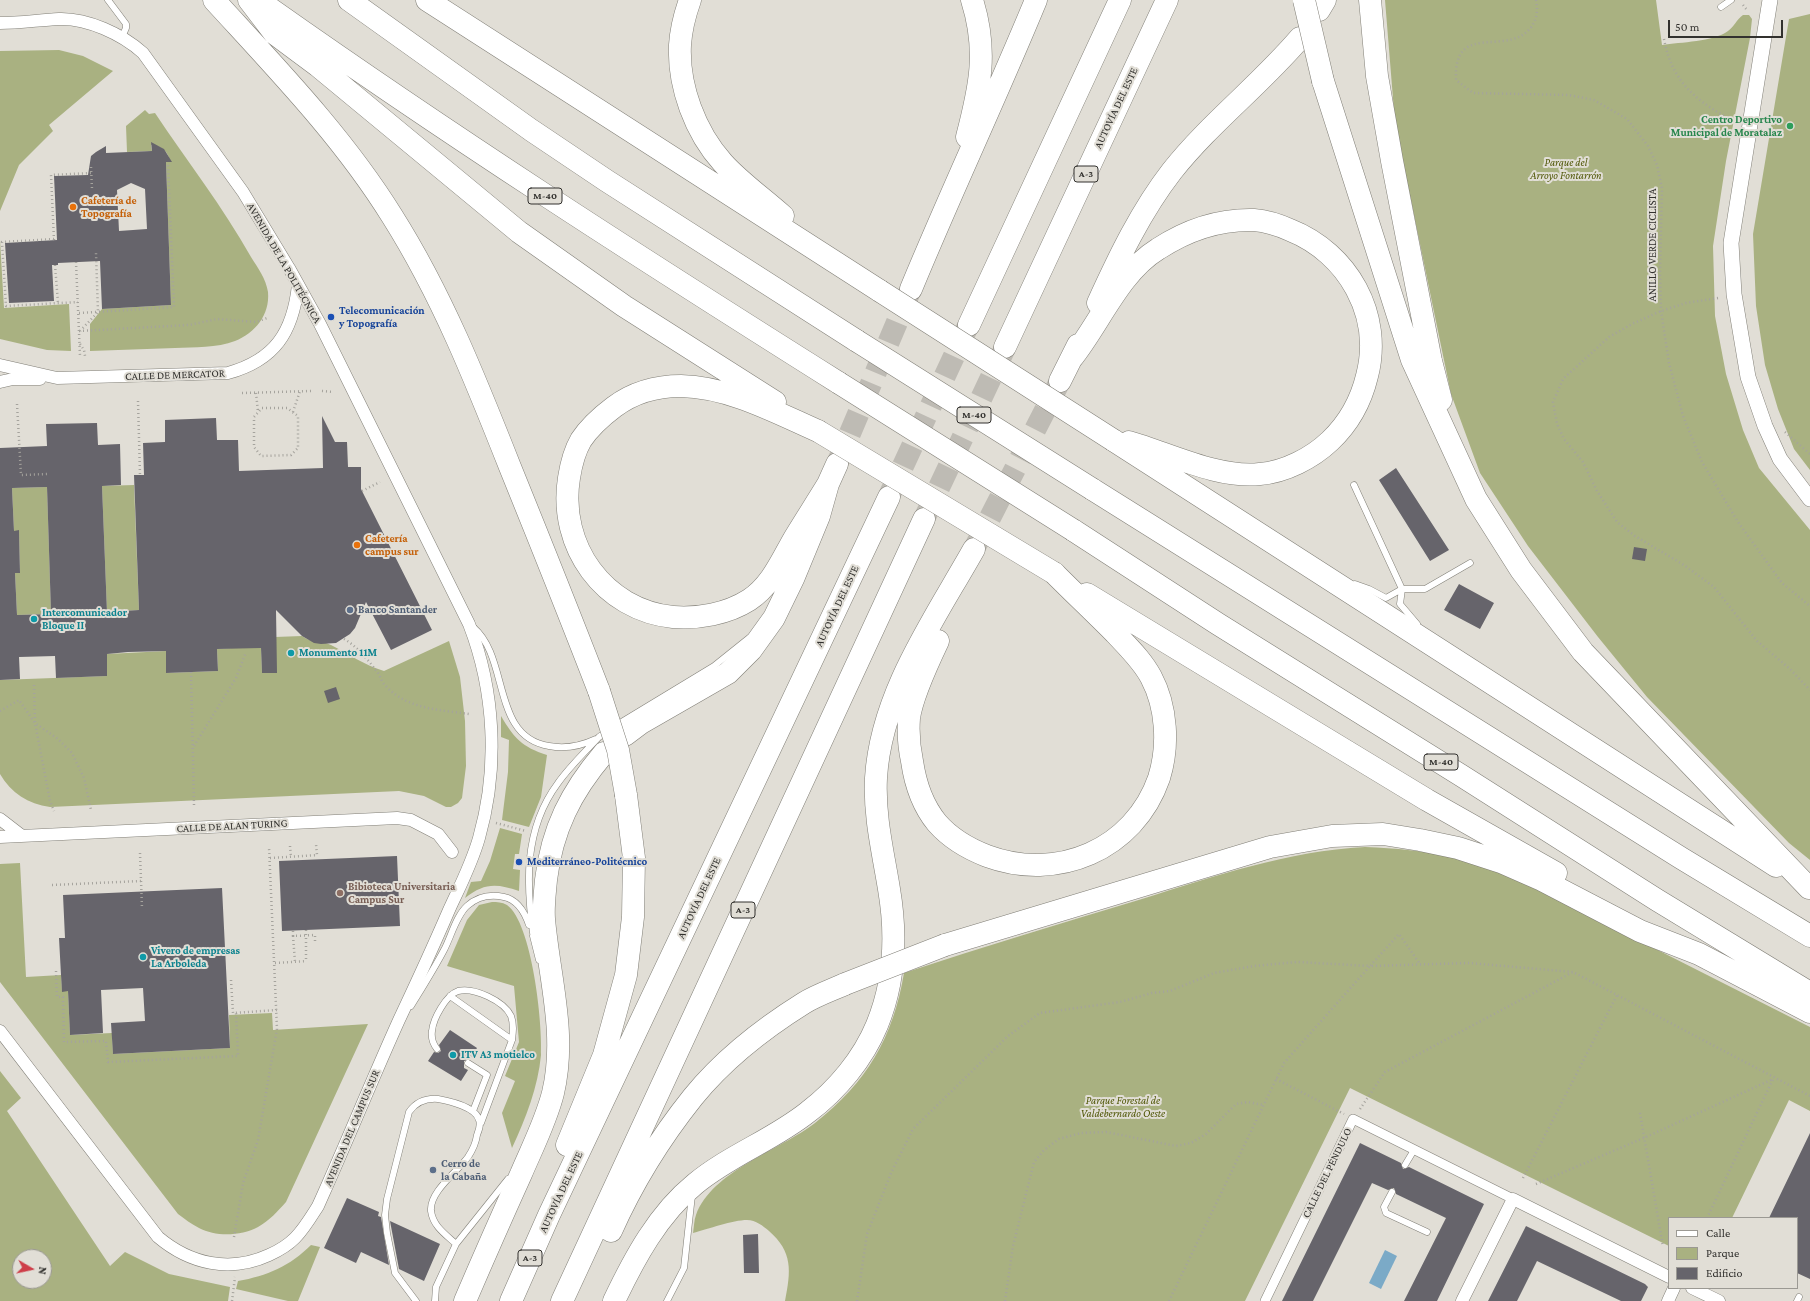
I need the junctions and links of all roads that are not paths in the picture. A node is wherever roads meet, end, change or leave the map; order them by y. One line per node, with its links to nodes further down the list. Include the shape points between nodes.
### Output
1 (108, 0): 18 (lane, via 126,24)
2 (214, 0): 78 (highway, bridge, via 291,84 347,152 392,215 421,265 452,327 487,408 599,690 618,750 634,858 633,917 626,975 604,1055 565,1150)
3 (250, 0): 31 (highway, via 274,34 318,66 519,232 624,306)
4 (258, 0): 61 (highway, M-40, bridge, via 337,57 603,234 1224,628)
5 (349, 0): 56 (highway, M-40, bridge, via 601,177 1092,489)
6 (427, 0): 23 (highway)
7 (690, 0): 23 (highway, via 680,44 681,73 688,101 701,132 722,163 783,216)
8 (972, 0): 20 (highway, via 978,18 982,69 962,153)
9 (1036, 0): 20 (highway, via 993,104)
10 (1120, 0): 24 (highway)
11 (1167, 0): 25 (highway, AUTOVÍA DEL ESTE / A-3)
12 (1370, 0): 37 (highway, via 1377,76 1431,361 1446,416)
13 (1732, 0): 16 (lane)
14 (1770, 0): 38 (street, via 1731,243 1734,294 1748,377 1765,426 1780,459)
15 (1316, 3): 37 (highway, bridge, via 1323,81 1412,360)
16 (1721, 7)
17 (0, 23): 18 (street, AVENIDA DE LA POLITÉCNICA, via 75,20)
18 (122, 37): 21 (street, AVENIDA DE LA POLITÉCNICA, via 143,53 203,136 258,217)
19 (1300, 38): 26 (highway, via 1278,64 1205,135 1152,199 1115,265)
20 (940, 218): 22 (highway)
21 (298, 285): 28 (street, CALLE DE MERCATOR, via 294,312 284,336 272,351 245,369 228,373); 45 (street, AVENIDA DE LA POLITÉCNICA, via 320,324)
22 (911, 289)
23 (880, 291): 32 (highway, bridge)
24 (969, 325)
25 (1005, 347)
26 (1072, 358): 29 (highway); 32 (highway, via 1135,269 1156,250 1180,236 1205,226 1230,221 1255,220 1278,225 1319,244 1338,262 1363,301 1371,344 1364,389 1353,413 1337,434 1320,450 1302,461 1260,474 1237,474 1186,462 1128,442)
27 (0, 365): 28 (street, CALLE DE MERCATOR)
28 (57, 378): 30 (street, via 13,379)
29 (1060, 381)
30 (0, 382)
31 (818, 431): 34 (highway, via 752,402 705,389 682,386 657,387 635,394 603,415 581,440 572,463 567,489 569,522 578,550 598,580 619,599 654,614 687,618 716,614 749,600 776,574); 42 (highway, bridge)
32 (1113, 440): 41 (highway)
33 (836, 464): 34 (highway)
34 (828, 484): 44 (highway, via 820,516)
35 (1354, 485): 43 (lane)
36 (889, 497): 78 (highway, AUTOVÍA DEL ESTE / A-3)
37 (1476, 499): 55 (highway, via 1521,570 1583,652)
38 (1810, 500)
39 (924, 518): 88 (highway, A-3)
40 (1470, 563): 43 (lane, via 1425,589)
41 (1316, 572): 43 (lane, via 1369,589 1386,598); 48 (highway)
42 (1054, 573): 58 (highway, via 1427,800 1646,921); 75 (highway, via 1136,655 1151,678 1162,707 1165,731 1158,781 1145,806 1118,837 1098,851 1057,864 1018,864 973,850 954,839 937,822 914,777 909,748 910,716 926,666 950,614 974,550 905,673 893,701 879,753 876,806 890,891 894,962 886,1000 876,1027 860,1057 833,1090 808,1113 734,1156)
43 (1402, 589): 46 (lane, via 1400,604)
44 (774, 618): 49 (highway, via 751,650 728,673); 50 (lane, via 714,666 621,721)
45 (469, 624): 50 (lane, via 482,634 492,653 512,722 527,738 540,745 556,748 586,743); 68 (street, AVENIDA DEL CAMPUS SUR, via 488,690 492,726 491,764 484,820 470,863)
46 (1420, 627)
47 (1425, 632): 48 (lane)
48 (1457, 662): 55 (highway)
49 (624, 735)
50 (602, 745): 57 (lane, via 557,784 534,833 528,882); 65 (highway, via 565,809 552,843 548,864 544,918)
51 (0, 820): 52 (street)
52 (22, 836): 53 (street, CALLE DE ALAN TURING); 54 (street, CALLE DE ALAN TURING, via 397,818 411,820 438,834)
53 (0, 837)
54 (452, 852)
55 (1810, 888)
56 (1810, 936)
57 (534, 940): 59 (lane); 68 (lane, via 526,917 516,902 508,898 497,896 476,899 465,907 437,964)
58 (1699, 954): 63 (highway); 89 (highway, bridge, via 1640,931 1542,880 1501,862 1451,847 1383,834 1332,836 1270,847 945,945 805,1002 748,1043 720,1068 693,1097 654,1152 623,1206)
59 (541, 968)
60 (546, 989): 65 (lane)
61 (1810, 993)
62 (450, 996): 66 (lane); 66 (lane, via 456,992 474,990 504,1008 513,1027); 67 (lane, via 437,1016 432,1031 433,1043)
63 (1810, 1012)
64 (0, 1031): 68 (street, AVENIDA DEL CAMPUS SUR, via 158,1237 172,1249 190,1258 214,1264 235,1264 262,1258 294,1240 318,1206)
65 (559, 1037): 72 (highway, via 553,1092)
66 (512, 1040): 71 (lane)
67 (437, 1049)
68 (385, 1051)
69 (468, 1063): 70 (lane, via 487,1075)
70 (473, 1111): 71 (lane); 84 (lane, via 437,1099 422,1100 409,1112 385,1215 396,1273)
71 (480, 1124): 80 (lane, via 469,1156 432,1201 434,1223)
72 (531, 1150): 80 (lane); 86 (highway)
73 (1414, 1150): 74 (lane); 77 (street, CALLE DEL PÉNDULO); 92 (street, CALLE DEL PÉNDULO, via 1353,1119)
74 (1405, 1165)
75 (693, 1185): 90 (highway, via 654,1229); 91 (lane, via 684,1268)
76 (1392, 1192): 79 (lane, via 1384,1207 1386,1213)
77 (1513, 1199): 81 (street); 93 (street)
78 (549, 1215): 87 (highway, AUTOVÍA DEL ESTE / A-3)
79 (1427, 1232)
80 (456, 1244): 85 (lane, via 436,1287)
81 (1668, 1276)
82 (1674, 1289): 94 (street)
83 (1694, 1289): 95 (street)
84 (416, 1301)
85 (434, 1301)
86 (465, 1301)
87 (511, 1301)
88 (562, 1301)
89 (578, 1301)
90 (614, 1301)
91 (667, 1301)
92 (1265, 1301)
93 (1462, 1301)
94 (1668, 1301)
95 (1719, 1301)

